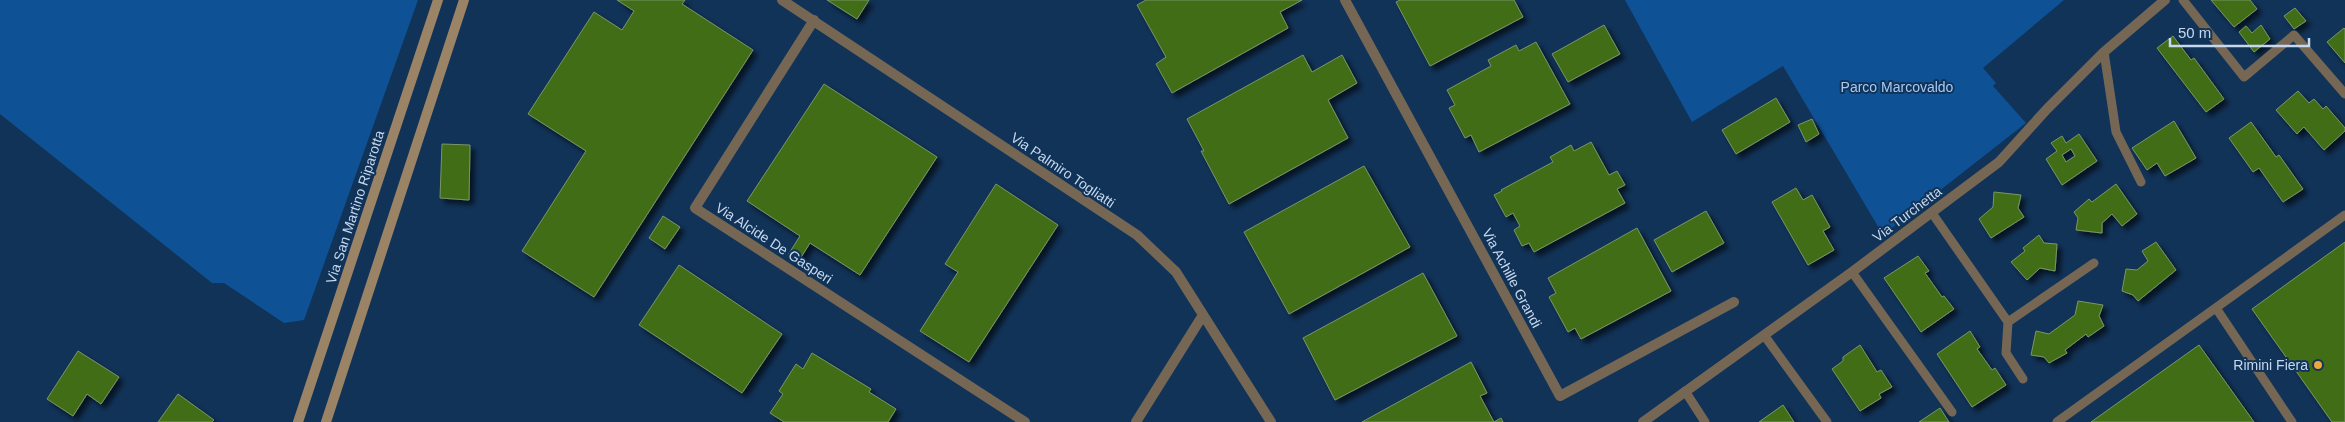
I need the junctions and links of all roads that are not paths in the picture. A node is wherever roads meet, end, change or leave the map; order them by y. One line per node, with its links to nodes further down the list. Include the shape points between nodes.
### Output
1 (438, 0): 23 (street, Via San Martino Riparotta)
2 (464, 0): 24 (street)
3 (782, 0): 7 (street, Via Palmiro Togliatti)
4 (1345, 0): 15 (street, Via Achille Grandi, via 1560,396)
5 (2166, 0): 8 (street, Via Turchetta)
6 (2183, 0): 9 (lane, via 2244,77 2294,36)
7 (814, 20): 17 (street, Via Palmiro Togliatti, via 1137,235 1176,272); 25 (street, Via Alcide De Gasperi, via 695,208)
8 (2104, 52): 10 (lane, via 2116,132); 11 (street, Via Turchetta, via 1999,162)
9 (2345, 94)
10 (2141, 182)
11 (1932, 212): 14 (street, Via Turchetta); 18 (lane)
12 (2345, 215): 16 (lane)
13 (2094, 263): 18 (lane)
14 (1852, 272): 19 (street, Via Turchetta); 22 (lane)
15 (1734, 302)
16 (2216, 308): 31 (lane); 32 (lane)
17 (1203, 315): 26 (street); 27 (street, Via Palmiro Togliatti)
18 (2008, 322): 20 (lane, via 2006,353)
19 (1764, 335): 21 (street, Via Turchetta); 30 (lane)
20 (2024, 380)
21 (1684, 390): 28 (street, Via Turchetta); 29 (lane)
22 (1952, 412)
23 (298, 422)
24 (326, 422)
25 (1025, 422)
26 (1136, 422)
27 (1271, 422)
28 (1642, 422)
29 (1705, 422)
30 (1827, 422)
31 (2057, 422)
32 (2292, 422)

